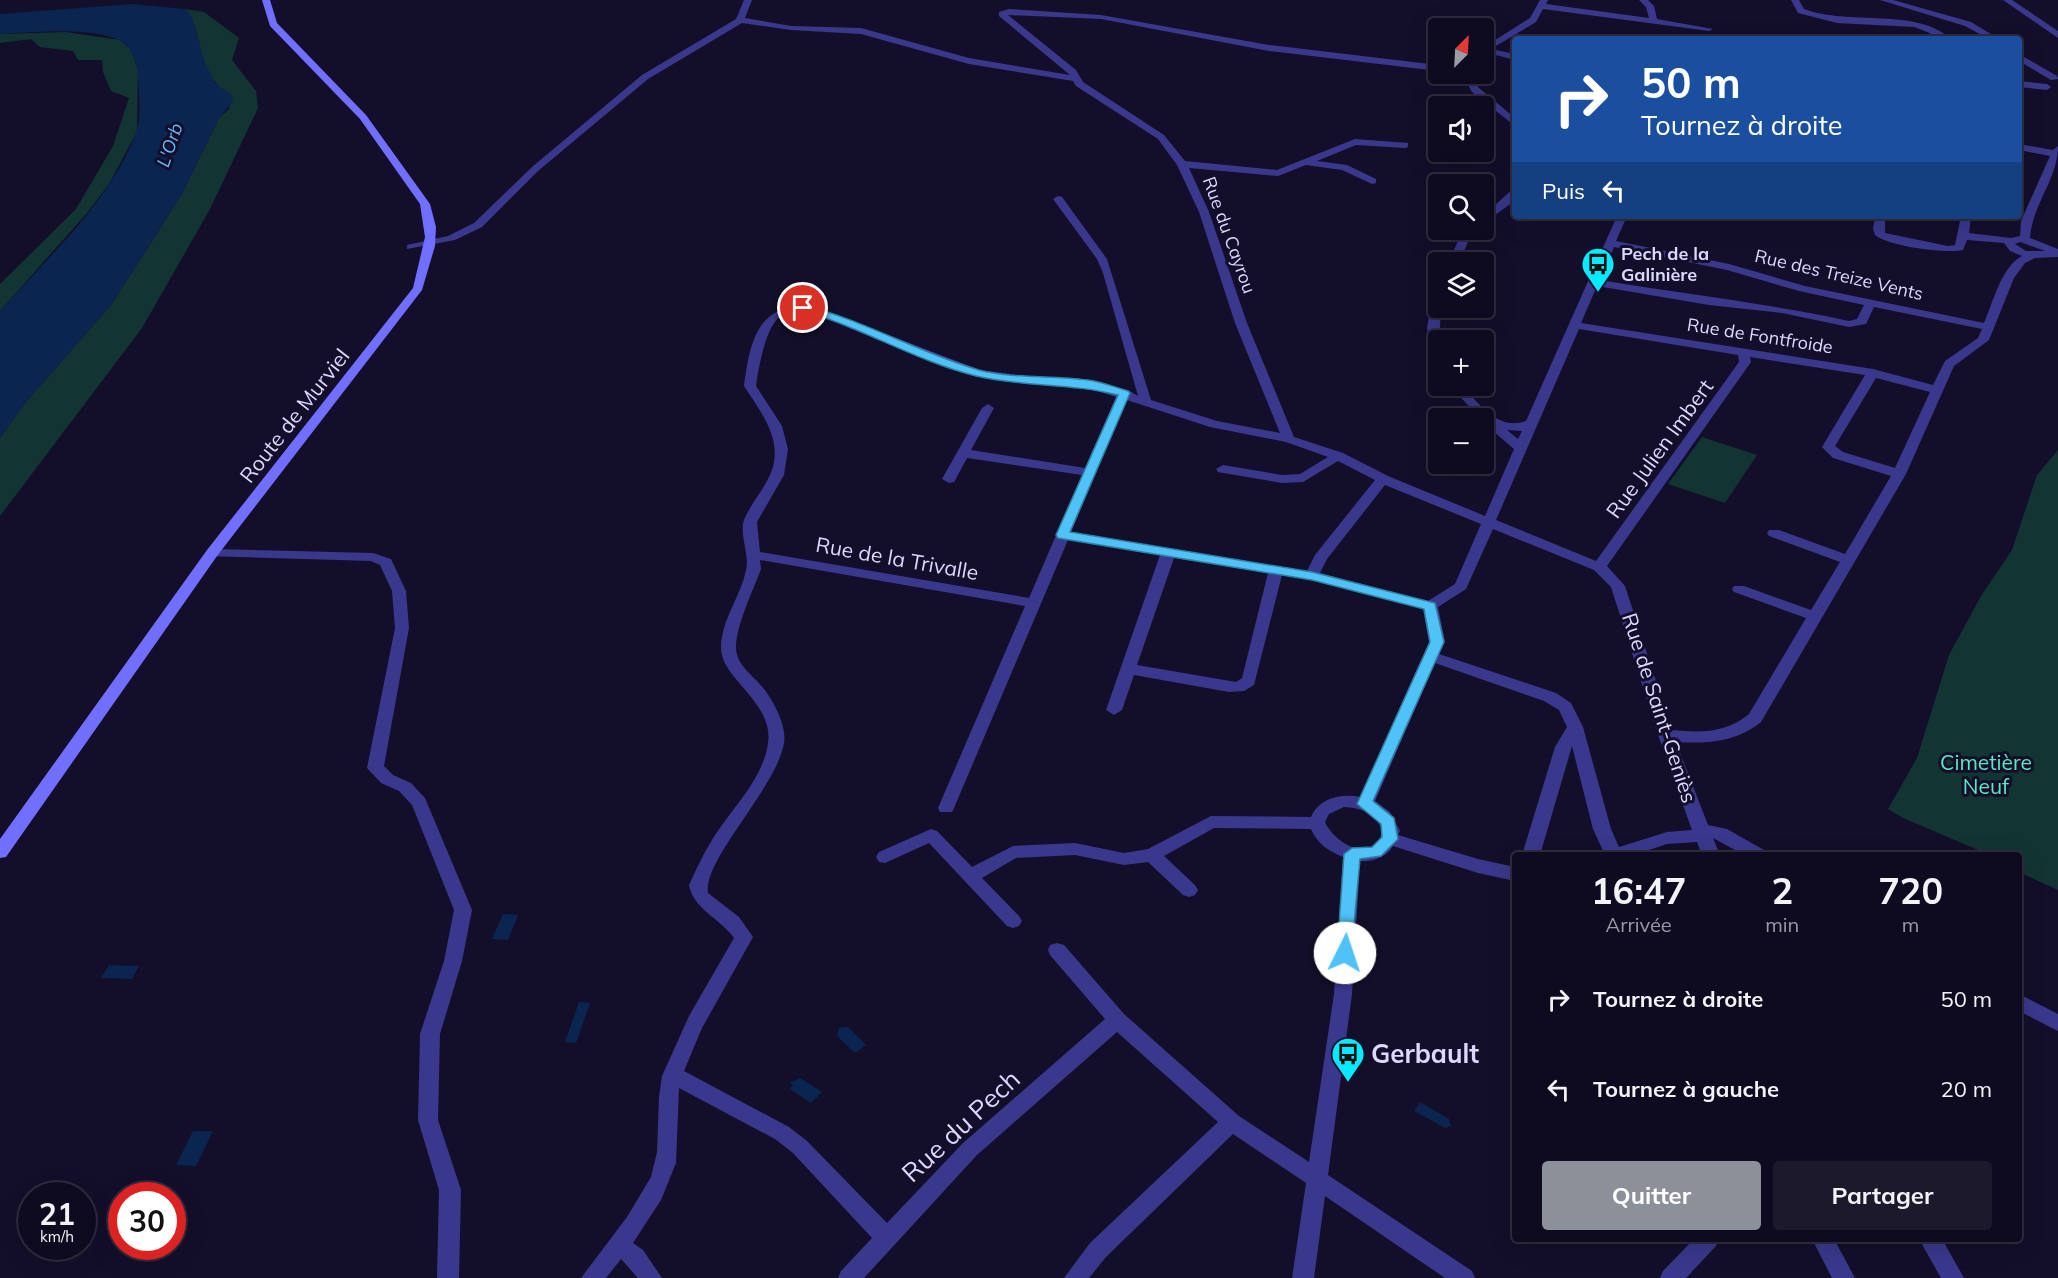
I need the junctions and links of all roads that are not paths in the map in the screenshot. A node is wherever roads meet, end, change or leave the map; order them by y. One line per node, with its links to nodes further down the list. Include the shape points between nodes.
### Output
1 (266, 0): 38 (main road, Route de Murviel, via 273,24 363,117 425,204)
2 (748, 0): 8 (street)
3 (1643, 0): 9 (street, via 1650,6)
4 (1795, 0): 12 (street, via 1800,11 1816,17 1929,28)
5 (1884, 0): 13 (street, via 1968,24)
6 (2007, 0): 11 (street)
7 (1542, 3): 9 (street); 14 (street, via 1533,20)
8 (740, 20): 19 (street, via 791,28 861,31 969,61); 38 (street, via 637,83 535,170 478,225)
9 (1654, 22): 10 (street)
10 (1709, 29)
11 (2058, 35)
12 (1942, 36)
13 (1990, 36)
14 (1494, 44)
15 (1494, 52): 16 (street)
16 (1512, 56)
17 (2022, 59): 20 (street)
18 (1428, 67): 19 (street, Rue du Cayrou, via 1269,48 1101,17 1009,11 1002,14)
19 (1077, 79): 28 (street, Rue du Cayrou, via 1112,107 1161,137)
20 (2050, 82): 22 (street)
21 (1472, 84): 23 (street)
22 (2022, 84)
23 (1512, 121)
24 (1404, 145): 27 (street, via 1355,142)
25 (2022, 147): 26 (street)
26 (2057, 151): 41 (street, via 2026,221)
27 (1306, 163): 28 (street, via 1269,174); 30 (street, via 1344,167)
28 (1182, 164): 58 (street, Rue du Cayrou, via 1204,212 1241,323)
29 (2058, 171): 41 (street)
30 (1372, 181)
31 (1512, 195): 33 (street)
32 (1058, 199): 52 (street, via 1102,259)
33 (1494, 212)
34 (1621, 219): 39 (street)
35 (1880, 219): 37 (street, via 1880,235 1888,238 1948,249 1959,248)
36 (1966, 219): 37 (street)
37 (1963, 236): 41 (street)
38 (432, 243): 40 (street); 71 (main road, Route de Murviel, via 418,288)
39 (1611, 243): 43 (street); 44 (street, Rue des Treize Vents)
40 (411, 247)
41 (2027, 250): 42 (street); 46 (street, via 2009,278)
42 (2058, 253)
43 (1594, 282): 44 (street, via 1849,324 1862,322); 45 (street)
44 (1871, 302): 46 (street, Rue des Treize Vents)
45 (1575, 325): 47 (street, Rue de Fontfroide); 55 (street)
46 (1988, 327): 49 (street, via 1983,340 1948,364)
47 (1743, 352): 48 (street, Rue de Fontfroide); 74 (street, Rue Julien Imbert, via 1745,362)
48 (1873, 373): 49 (street, Rue de Fontfroide); 64 (street, via 1828,447 1838,456)
49 (1937, 390): 64 (street)
50 (1124, 393): 52 (street); 63 (street); 72 (street, via 1089,384 978,373 815,310 798,308 775,315 766,324 750,386 776,426 782,448 777,475 750,522)
51 (1466, 396): 54 (street)
52 (1145, 400): 58 (street, via 1214,424)
53 (988, 408): 60 (street)
54 (1477, 408)
55 (1533, 423): 56 (street, via 1519,428); 59 (street)
56 (1494, 424)
57 (1494, 425): 59 (street)
58 (1288, 439): 61 (street)
59 (1522, 448): 67 (street)
60 (963, 453): 63 (street); 65 (street)
61 (1338, 456): 62 (street, via 1303,478 1282,479); 66 (street)
62 (1223, 469)
63 (1089, 472): 69 (street)
64 (1899, 474): 73 (street)
65 (949, 479)
66 (1383, 480): 67 (street); 76 (street, via 1320,558)
67 (1488, 524): 74 (street); 79 (street, via 1461,586)
68 (1774, 533): 73 (street)
69 (1062, 535): 70 (street); 78 (street)
70 (1169, 551): 75 (street); 82 (street)
71 (212, 553): 91 (main road, Route de Murviel); 116 (street, via 373,557 386,562 399,591 402,628 375,768 405,787 419,802 463,910 453,961 430,1034 428,1120 450,1190)
72 (754, 555): 78 (street, Rue de la Trivalle); 108 (street, via 754,569 730,634 729,650 738,671 758,692 772,717 777,741 770,766 718,844 698,885 700,896 733,922 744,937 693,1023)
73 (1847, 560): 80 (street)
74 (1599, 567): 85 (street, Rue de Saint-Geniès, via 1618,586)
75 (1276, 569): 76 (street); 82 (street, via 1249,681 1229,687)
76 (1312, 576): 79 (street)
77 (1739, 589): 80 (street)
78 (1033, 603): 87 (street)
79 (1430, 606): 81 (street, via 1438,635)
80 (1814, 616): 85 (street, via 1749,725 1739,732 1710,738)
81 (1431, 656): 84 (street, via 1550,697 1565,706); 86 (street)
82 (1129, 669): 83 (street)
83 (1114, 710)
84 (1575, 727): 92 (street, via 1563,747); 93 (street, via 1602,829)
85 (1666, 735): 89 (street, Rue de Saint-Geniès)
86 (1365, 804): 88 (street, via 1332,804 1324,809); 90 (street, via 1389,822)
87 (946, 808)
88 (1317, 823): 97 (street, via 1323,839); 98 (street, via 1211,822)
89 (1700, 833): 94 (street, via 1667,838); 95 (street, Rue de Saint-Geniès); 96 (street, via 1721,833)
90 (1390, 839): 97 (street, via 1376,852); 100 (street)
91 (0, 852)
92 (1532, 852)
93 (1614, 852)
94 (1624, 852)
95 (1709, 852)
96 (1753, 852)
97 (1352, 854): 110 (street, via 1342,994)
98 (1152, 855): 101 (street, via 1124,859 1075,849 1013,852); 102 (street)
99 (885, 857): 101 (street, via 931,835)
100 (1512, 873)
101 (971, 876): 103 (street)
102 (1189, 890)
103 (1013, 921)
104 (1057, 950): 106 (street)
105 (2022, 1004): 107 (street)
106 (1117, 1020): 109 (street); 111 (street, Rue du Pech, via 970,1149)
107 (2058, 1023)
108 (673, 1075): 111 (street, via 782,1133); 115 (street, via 668,1093 666,1161 656,1187)
109 (1232, 1122): 110 (street); 120 (street, via 1098,1250)
110 (1317, 1181): 121 (street); 122 (street)
111 (886, 1237): 119 (street, Rue du Pech)
112 (1705, 1242): 123 (street)
113 (1825, 1242): 124 (street)
114 (1932, 1242): 125 (street)
115 (619, 1245): 117 (street); 118 (street, via 635,1257)
116 (448, 1278)
117 (592, 1278)
118 (651, 1278)
119 (849, 1278)
120 (1075, 1278)
121 (1303, 1278)
122 (1464, 1278)
123 (1671, 1278)
124 (1844, 1278)
125 (1953, 1278)

